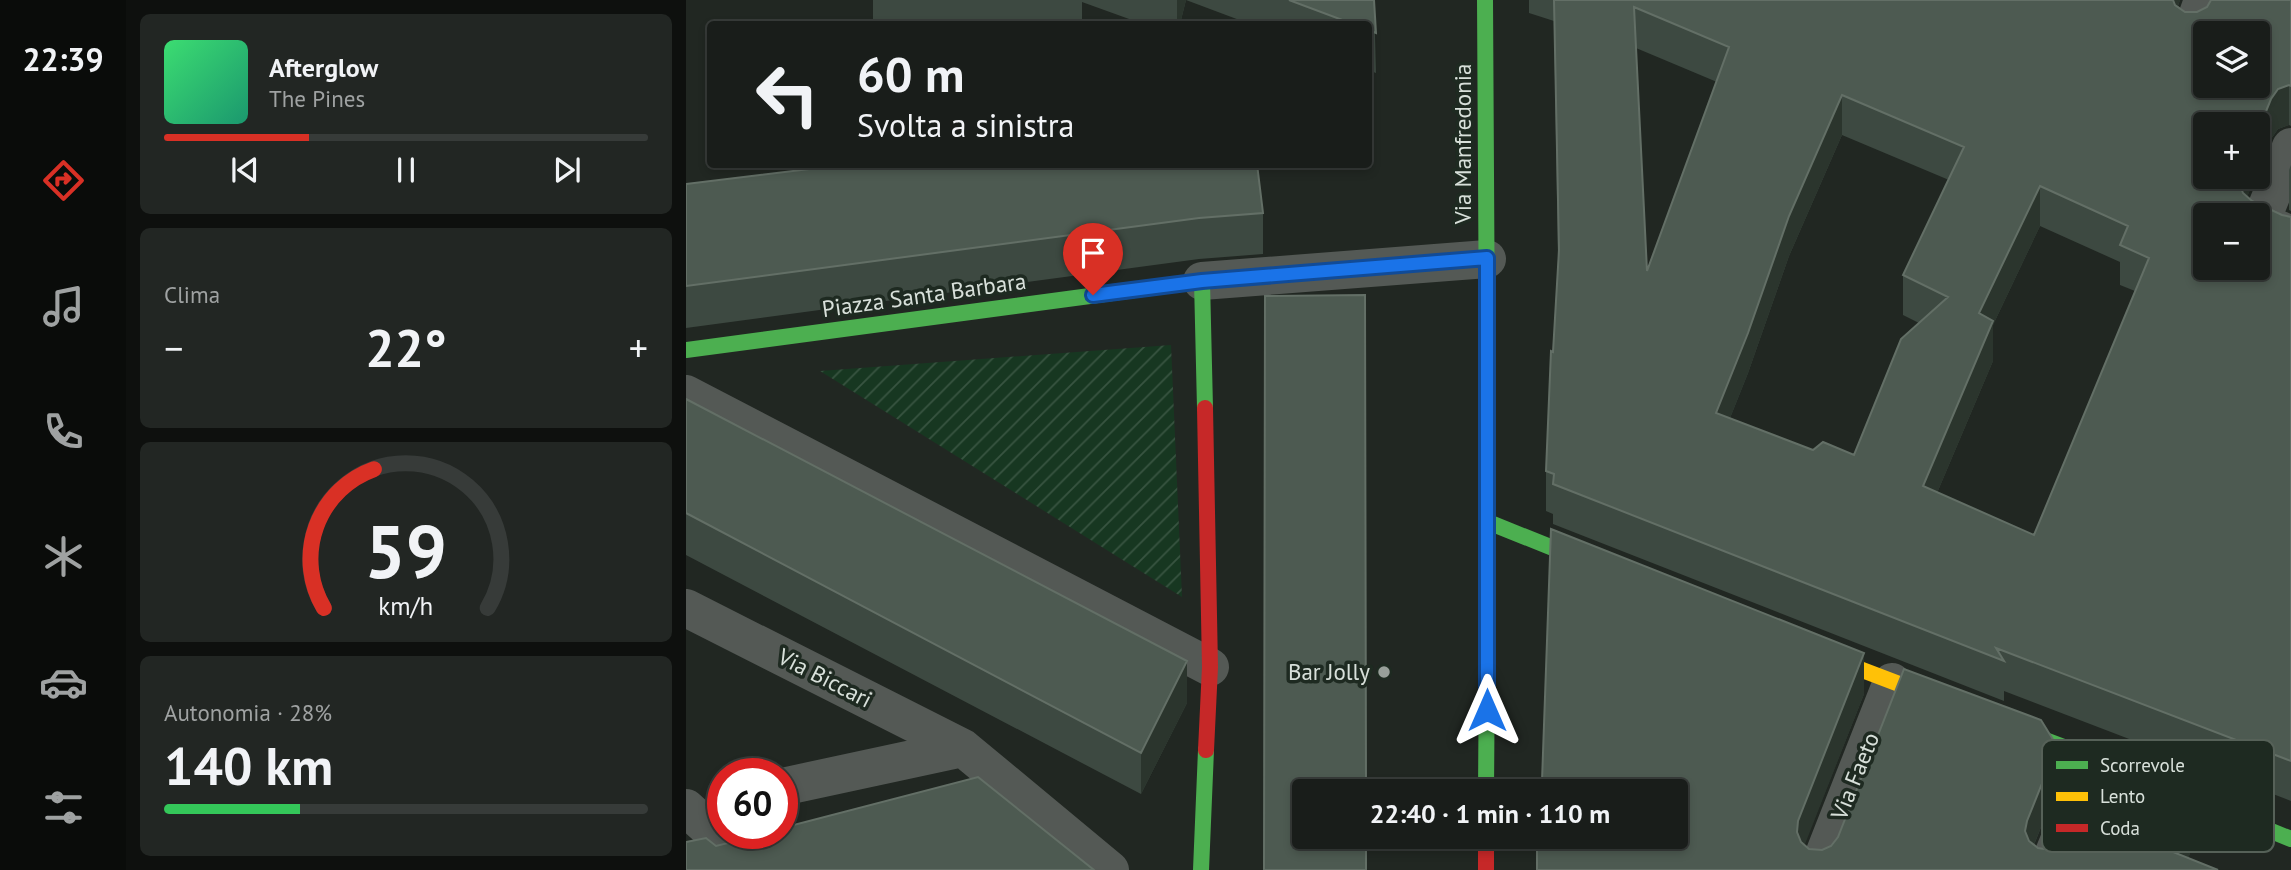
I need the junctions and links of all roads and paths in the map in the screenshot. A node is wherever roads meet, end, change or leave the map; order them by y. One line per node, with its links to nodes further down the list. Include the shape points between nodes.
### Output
1 (1485, 0): 4 (street, Via Manfredonia)
2 (2291, 147): 3 (street)
3 (2276, 228)
4 (1487, 258): 5 (street); 8 (street, Via Manfredonia)
5 (1202, 281): 6 (street, Piazza Santa Barbara); 12 (street)
6 (686, 350)
7 (686, 394): 12 (street)
8 (1488, 522): 9 (street); 18 (street, Via Manfredonia)
9 (1614, 572)
10 (686, 608): 17 (street, Via Biccari)
11 (1804, 647): 13 (street)
12 (1210, 667): 28 (street)
13 (1892, 682): 14 (street); 30 (street, Via Faeto)
14 (1968, 711)
15 (1993, 720): 16 (street)
16 (2046, 740)
17 (963, 748): 19 (street); 27 (street, Via Biccari)
18 (1486, 779)
19 (798, 784)
20 (707, 803): 21 (street)
21 (686, 808): 26 (street)
22 (2274, 832): 23 (street)
23 (2291, 839)
24 (1486, 849): 29 (street)
25 (2054, 852): 31 (street)
26 (755, 870)
27 (1110, 870)
28 (1201, 870)
29 (1486, 870)
30 (1818, 870)
31 (2047, 870)

